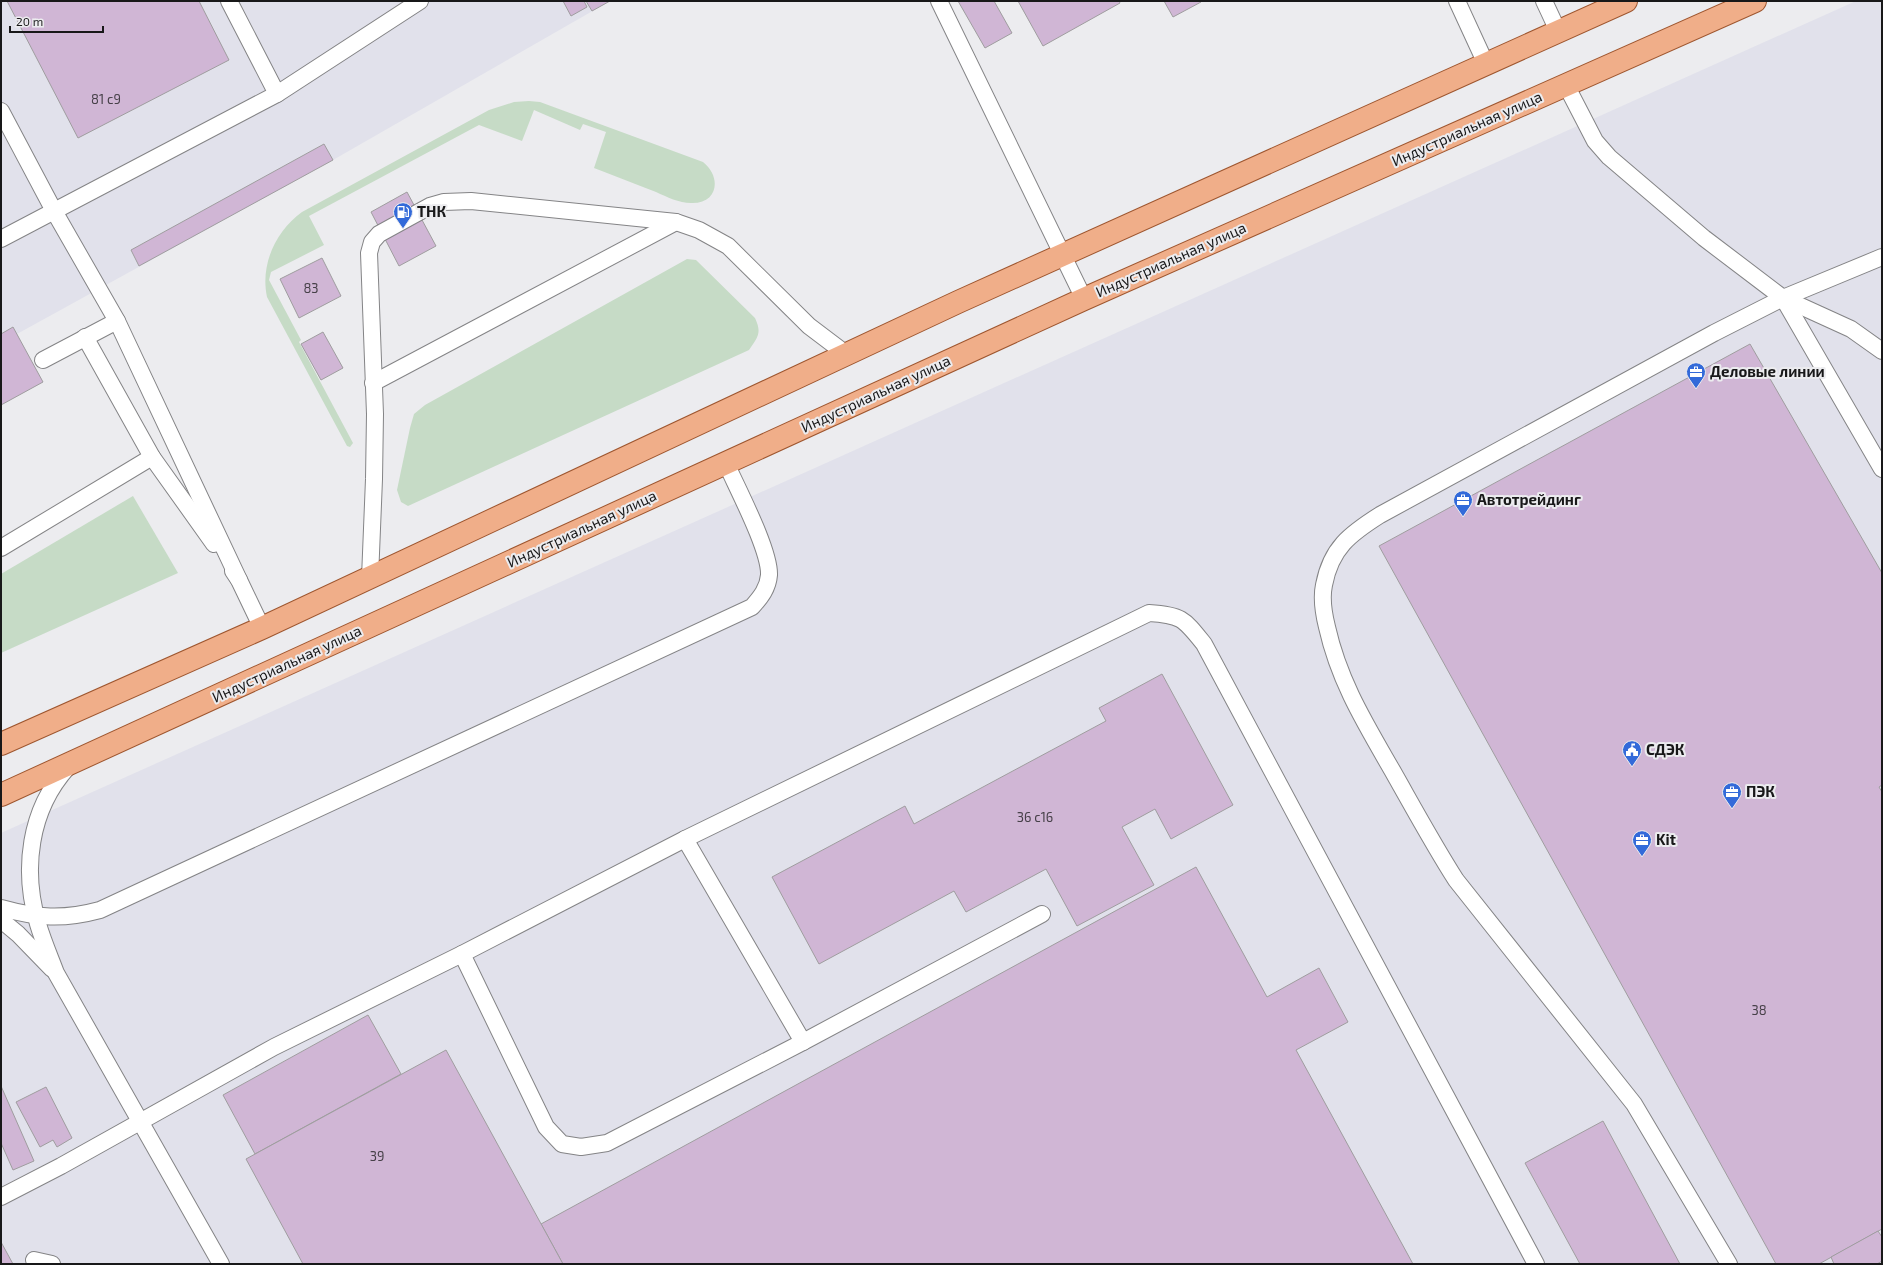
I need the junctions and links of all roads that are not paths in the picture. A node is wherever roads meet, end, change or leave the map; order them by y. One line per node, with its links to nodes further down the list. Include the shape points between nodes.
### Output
1 (229, 1): 11 (lane)
2 (420, 1): 11 (lane)
3 (939, 1): 16 (lane)
4 (1457, 1): 9 (lane)
5 (1544, 1): 8 (lane)
6 (1626, 1): 8 (main road)
7 (1754, 1): 10 (main road, Индустриальная улица)
8 (1558, 31): 9 (main road)
9 (1486, 64): 16 (main road)
10 (1566, 85): 18 (lane, via 1595,141 1609,157 1704,238); 19 (main road, Индустриальная улица)
11 (277, 94): 13 (lane)
12 (1, 111): 13 (lane)
13 (54, 211): 15 (lane); 20 (lane)
14 (676, 222): 23 (lane, via 699,230 728,246 810,326); 25 (lane); 25 (lane, via 471,201 444,202 424,209 379,234 372,242 369,252)
15 (1, 238)
16 (1062, 255): 19 (lane); 23 (main road)
17 (1882, 257): 18 (lane)
18 (1783, 298): 22 (lane, via 1851,329); 28 (lane); 50 (lane, via 1380,515 1353,532 1336,552 1324,586 1324,613 1333,652 1349,694 1432,843 1456,880 1634,1104)
19 (1084, 299): 27 (main road, Индустриальная улица)
20 (117, 321): 21 (lane); 31 (lane)
21 (85, 337): 24 (lane); 26 (lane)
22 (1882, 351)
23 (846, 354): 30 (main road)
24 (42, 360)
25 (374, 383): 30 (lane)
26 (152, 457): 29 (lane); 31 (lane)
27 (726, 463): 34 (main road, Индустриальная улица); 39 (lane, via 766,553 769,575 764,594 752,606 100,910 58,918)
28 (1882, 469)
29 (1, 548)
30 (370, 578): 32 (main road)
31 (239, 580): 32 (lane)
32 (262, 628): 33 (main road)
33 (1, 744)
34 (70, 763): 35 (main road, Индустриальная улица); 39 (lane, via 43,802 33,832 30,864)
35 (1, 795)
36 (685, 839): 41 (lane); 43 (lane); 49 (lane, via 1149,614 1167,614 1185,621 1204,644)
37 (1, 908): 39 (lane)
38 (1042, 914): 43 (lane)
39 (36, 916): 42 (lane)
40 (1, 920): 42 (lane)
41 (462, 954): 43 (lane, via 546,1127 562,1144 581,1147 607,1143); 44 (lane, via 274,1047)
42 (56, 973): 44 (lane)
43 (803, 1042)
44 (140, 1121): 45 (lane, via 61,1166); 47 (lane)
45 (1, 1195)
46 (34, 1260): 48 (lane)
47 (219, 1263)
48 (52, 1264)
49 (1536, 1264)
50 (1729, 1264)

